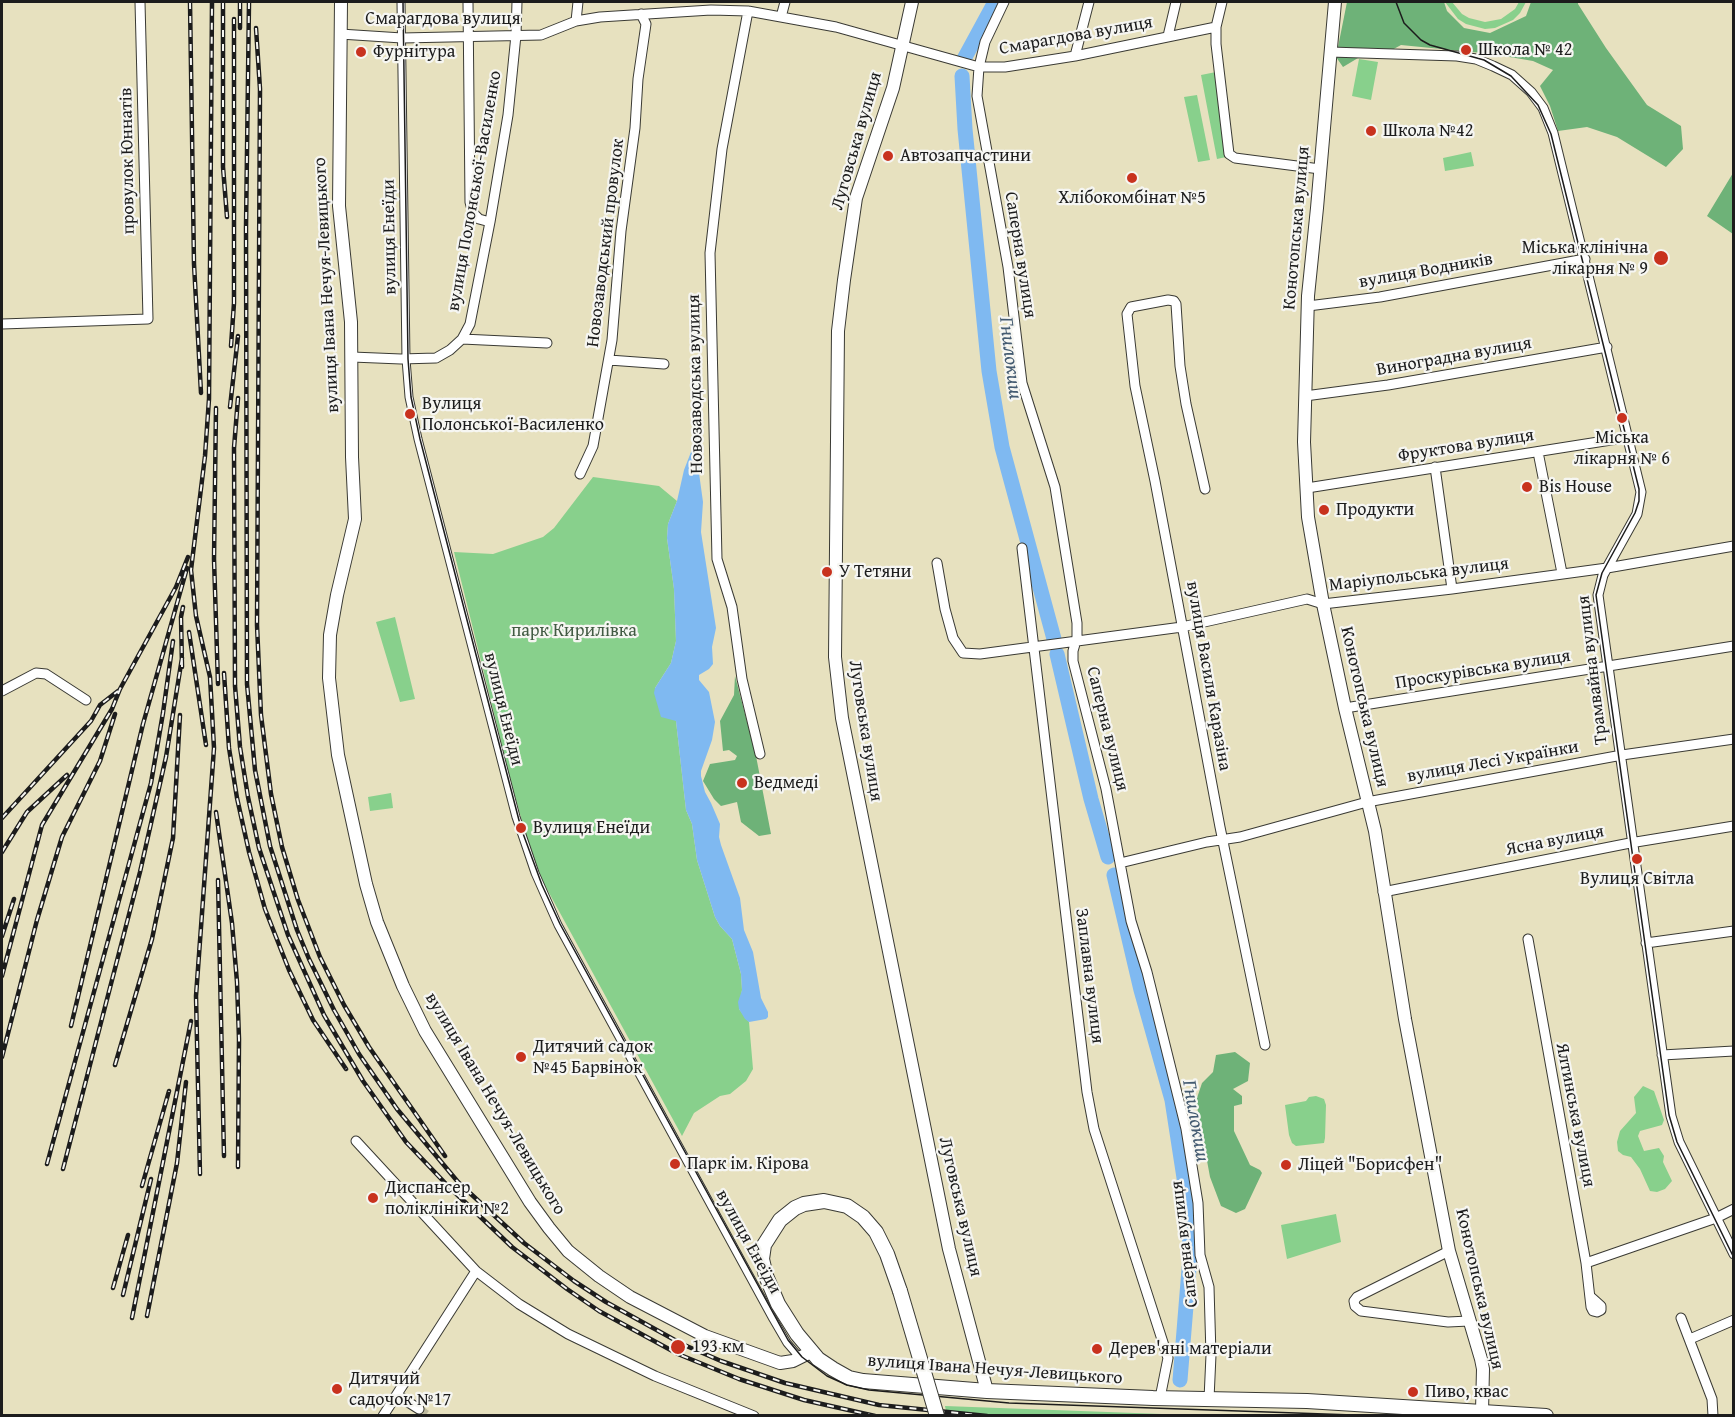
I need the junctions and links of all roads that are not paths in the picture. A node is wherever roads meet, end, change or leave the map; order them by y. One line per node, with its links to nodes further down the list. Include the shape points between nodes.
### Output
1 (140, 2): 33 (street, провулок Юннатів, via 148,319)
2 (341, 2): 20 (street, вулиця Івана Нечуя-Левицького)
3 (401, 2): 24 (street, вулиця Енеїди)
4 (468, 2): 22 (street)
5 (517, 2): 21 (street, вулиця Полонської-Василенко)
6 (578, 2): 18 (street)
7 (785, 2): 17 (street)
8 (912, 2): 25 (street, Луговська вулиця)
9 (1004, 2): 28 (street, Саперна вулиця, via 985,42)
10 (1089, 2): 27 (street)
11 (1176, 2): 23 (street)
12 (1222, 2): 19 (street)
13 (1335, 2): 26 (street, Конотопська вулиця)
14 (712, 6): 15 (street, Смарагдова вулиця); 16 (street, Смарагдова вулиця)
15 (748, 11): 17 (street, Смарагдова вулиця); 64 (street, Новозаводська вулиця, via 722,150 710,253 717,559 732,607 742,679)
16 (641, 14): 18 (street, Смарагдова вулиця); 39 (street, Новозаводський провулок, via 646,24)
17 (782, 17): 25 (street, Смарагдова вулиця)
18 (576, 21): 21 (street, Смарагдова вулиця, via 541,35)
19 (1216, 27): 23 (street, Смарагдова вулиця); 29 (street, via 1229,154)
20 (340, 34): 24 (street, Смарагдова вулиця); 37 (street, вулиця Івана Нечуя-Левицького, via 339,198)
21 (516, 35): 22 (street, Смарагдова вулиця); 30 (street, вулиця Полонської-Василенко, via 508,115)
22 (468, 36): 24 (street, Смарагдова вулиця); 30 (street, via 470,202 479,219)
23 (1168, 36): 27 (street, Смарагдова вулиця)
24 (402, 38): 38 (street, вулиця Енеїди)
25 (902, 45): 28 (street, Смарагдова вулиця); 92 (street, Луговська вулиця, via 893,88 856,198 839,321 835,657 842,718 949,1249)
26 (1330, 52): 29 (street, Конотопська вулиця); 31 (street, Трамвайна вулиця, via 1476,59 1503,70 1531,92 1543,108 1553,133)
27 (1075, 56): 28 (street, Смарагдова вулиця, via 1005,68)
28 (979, 67): 56 (street, Саперна вулиця, via 977,96 1008,267 1022,384 1055,487 1077,623)
29 (1320, 169): 32 (street, Конотопська вулиця)
30 (490, 222): 34 (street, вулиця Полонської-Василенко, via 470,324)
31 (1584, 259): 32 (street, вулиця Водників, via 1380,297); 36 (street, Трамвайна вулиця)
32 (1308, 306): 41 (street, Конотопська вулиця)
33 (2, 324)
34 (462, 339): 35 (street); 38 (street, вулиця Полонської-Василенко, via 436,358)
35 (547, 343)
36 (1606, 347): 41 (street, Виноградна вулиця); 42 (street, Трамвайна вулиця)
37 (352, 357): 38 (street, вулиця Полонської-Василенко); 91 (street, вулиця Івана Нечуя-Левицького, via 355,519 330,635 330,688 338,754 366,884 403,986 425,1030 530,1202 568,1251 630,1297 690,1329 780,1363)
38 (406, 359): 91 (street, вулиця Енеїди, via 418,439 513,808 535,873 558,925 768,1310 787,1343)
39 (609, 360): 40 (street); 45 (street, Новозаводський провулок, via 593,446)
40 (664, 364)
41 (1305, 396): 47 (street, Конотопська вулиця)
42 (1629, 437): 43 (street, Фруктова вулиця); 51 (street, Трамвайна вулиця, via 1641,502)
43 (1538, 452): 44 (street, Фруктова вулиця); 52 (street)
44 (1435, 467): 47 (street, Фруктова вулиця); 53 (street)
45 (580, 474)
46 (1205, 489): 55 (street, вулиця Василя Каразіна, via 1186,404 1175,302 1134,306 1128,311 1135,386)
47 (1306, 489): 54 (street, Конотопська вулиця)
48 (1734, 546): 51 (street, Маріупольська вулиця)
49 (1022, 548): 57 (street, Заплавна вулиця)
50 (937, 563): 57 (street, Маріупольська вулиця, via 947,619 963,653)
51 (1607, 568): 52 (street, Маріупольська вулиця); 59 (street, Трамвайна вулиця, via 1598,595)
52 (1562, 573): 53 (street, Маріупольська вулиця)
53 (1452, 589): 54 (street, Маріупольська вулиця)
54 (1323, 604): 55 (street, Маріупольська вулиця, via 1307,599); 62 (street, Конотопська вулиця)
55 (1182, 627): 56 (street, Маріупольська вулиця); 68 (street, вулиця Василя Каразіна)
56 (1075, 643): 57 (street, Маріупольська вулиця); 70 (street, Саперна вулиця, via 1073,661 1106,789)
57 (1035, 646): 94 (street, Заплавна вулиця, via 1087,1092 1094,1129 1168,1358)
58 (1734, 646): 59 (street, Проскурівська вулиця)
59 (1608, 667): 62 (street, Проскурівська вулиця); 65 (street, Трамвайна вулиця)
60 (2, 691): 61 (street, via 36,674 46,674)
61 (86, 700)
62 (1344, 708): 66 (street, Конотопська вулиця)
63 (1734, 739): 65 (street, вулиця Лесі Українки)
64 (760, 754)
65 (1620, 756): 66 (street, вулиця Лесі Українки); 69 (street, Трамвайна вулиця)
66 (1367, 802): 68 (street, вулиця Лесі Українки); 71 (street, Конотопська вулиця)
67 (1734, 826): 69 (street, Ясна вулиця)
68 (1223, 840): 70 (street, вулиця Лесі Українки); 75 (street, вулиця Василя Каразіна)
69 (1632, 843): 71 (street, Ясна вулиця); 74 (street, Трамвайна вулиця)
70 (1120, 863): 95 (street, Саперна вулиця, via 1131,921 1186,1129 1198,1203 1200,1256 1209,1287)
71 (1383, 892): 82 (street, Конотопська вулиця)
72 (1734, 931): 74 (street)
73 (1527, 939): 84 (street, Ялтинська вулиця)
74 (1646, 943): 77 (street, Трамвайна вулиця)
75 (1265, 1045)
76 (1734, 1051): 77 (street)
77 (1662, 1055): 80 (street, Трамвайна вулиця, via 1674,1129)
78 (356, 1141): 85 (street)
79 (1734, 1209): 80 (street)
80 (1717, 1218): 81 (street); 83 (street, Трамвайна вулиця); 84 (street)
81 (1734, 1218)
82 (1449, 1251): 89 (street, Конотопська вулиця); 89 (street, via 1357,1297 1355,1306 1360,1311)
83 (1734, 1254)
84 (1586, 1263): 86 (street, Ялтинська вулиця)
85 (476, 1271): 93 (street); 99 (street, via 568,1334 655,1376)
86 (1591, 1297)
87 (1681, 1318): 90 (street)
88 (1734, 1320): 90 (street)
89 (1469, 1321): 97 (street, Конотопська вулиця, via 1483,1369)
90 (1690, 1339): 102 (street, via 1712,1399)
91 (805, 1355): 92 (main road, вулиця Івана Нечуя-Левицького, via 856,1379); 100 (main road, bridge, via 763,1268 764,1245 787,1214 804,1204 824,1201 855,1210 879,1238 900,1291)
92 (987, 1391): 94 (main road, вулиця Івана Нечуя-Левицького)
93 (397, 1395): 96 (street); 98 (street)
94 (1160, 1398): 95 (main road, вулиця Івана Нечуя-Левицького)
95 (1209, 1398): 97 (main road, вулиця Івана Нечуя-Левицького)
96 (419, 1409)
97 (1482, 1411): 101 (main road, вулиця Івана Нечуя-Левицького)
98 (383, 1416)
99 (754, 1416)
100 (937, 1416)
101 (1546, 1416)
102 (1713, 1416)

